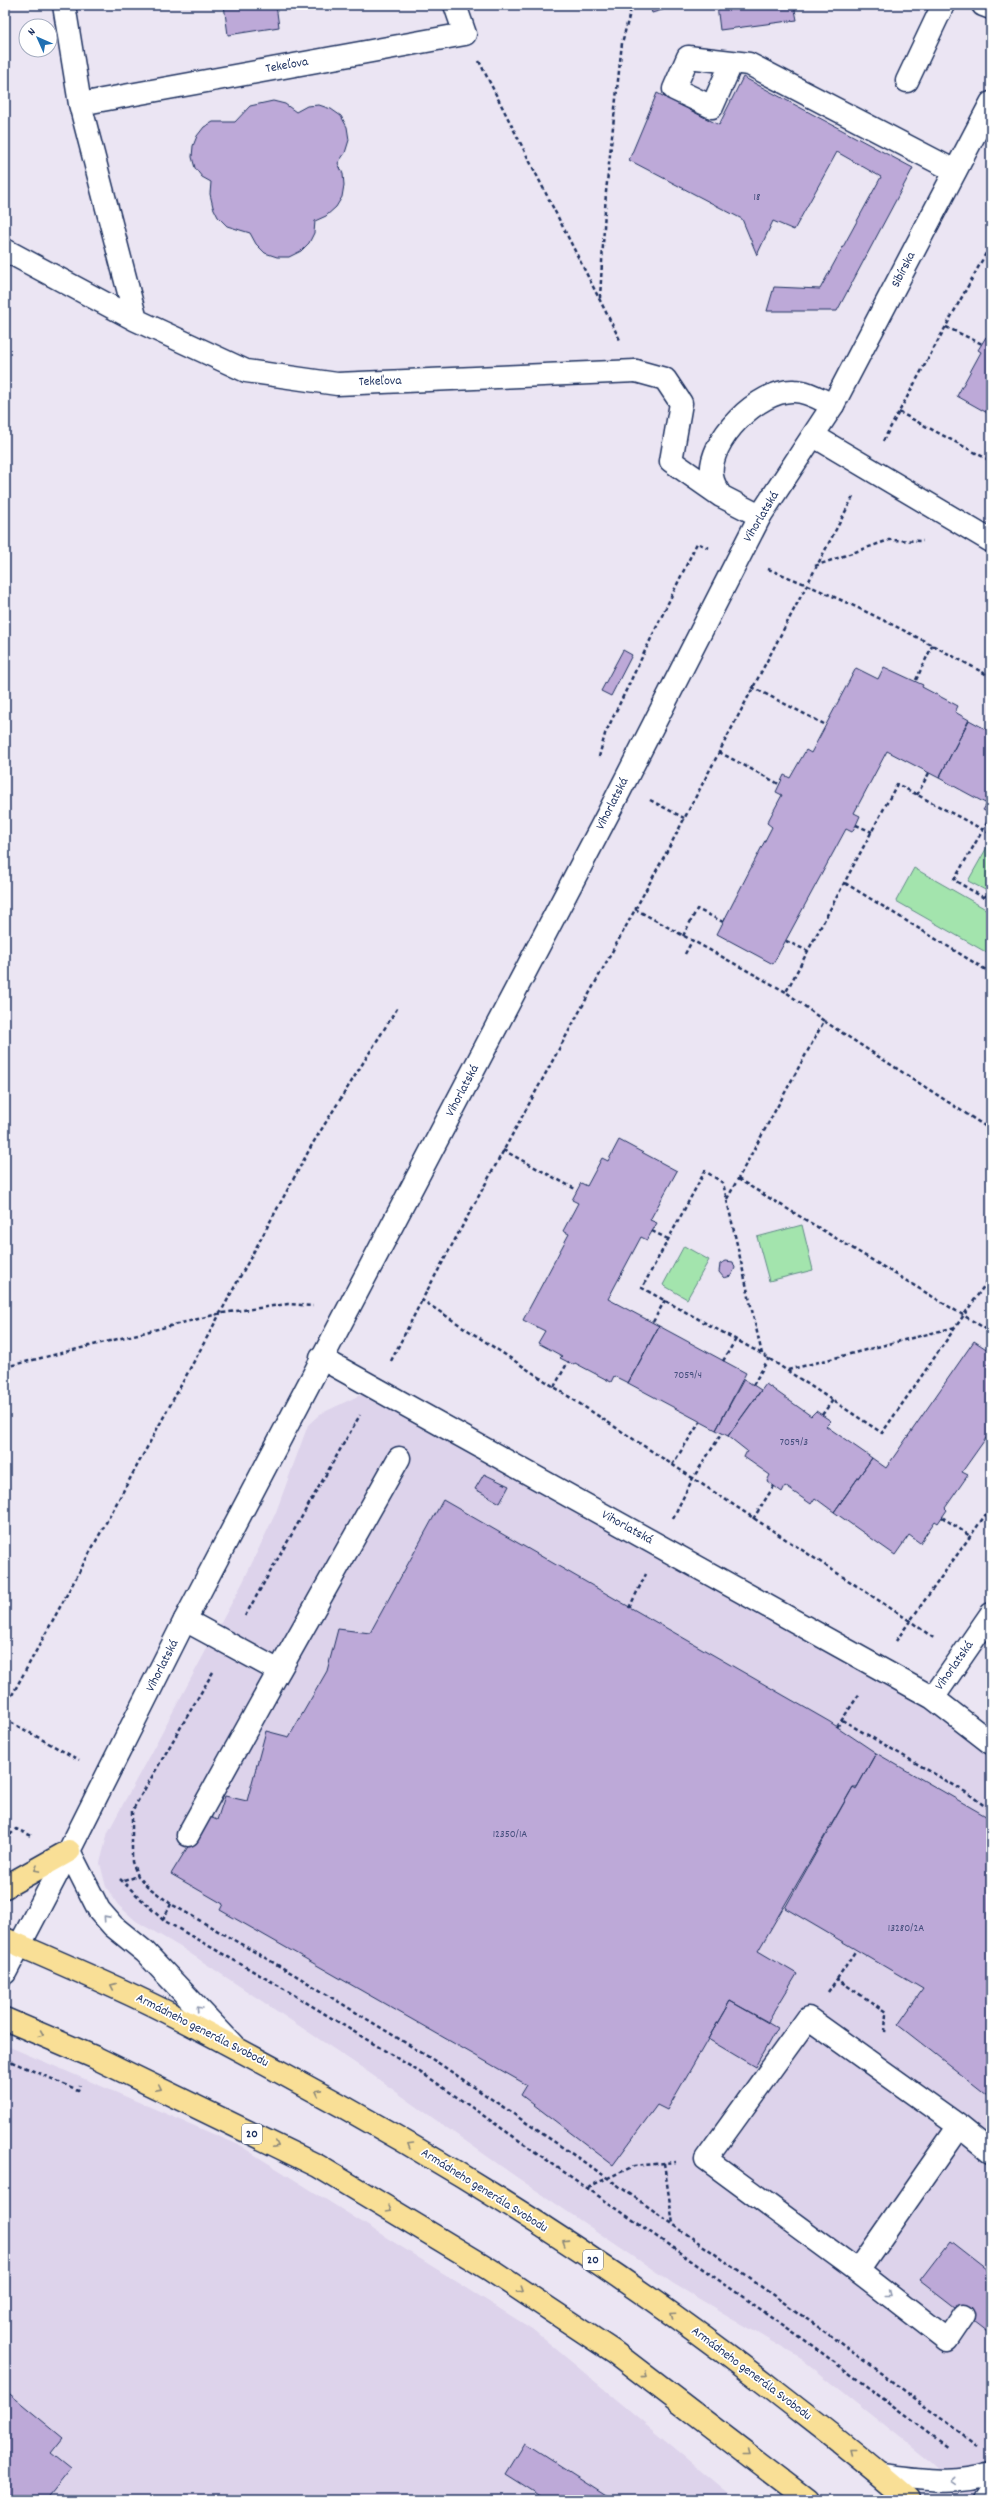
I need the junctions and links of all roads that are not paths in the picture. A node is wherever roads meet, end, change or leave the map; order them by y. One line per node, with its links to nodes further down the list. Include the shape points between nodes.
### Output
1 (64, 5): 9 (street)
2 (455, 5): 9 (street, Tekeľova, via 465,34)
3 (943, 5): 7 (street)
4 (983, 5): 5 (street)
5 (991, 8)
6 (732, 62): 10 (street, via 749,64)
7 (907, 81)
8 (991, 102): 10 (street, Sibírska)
9 (80, 104): 12 (street)
10 (955, 172): 13 (street, Sibírska)
11 (5, 250): 12 (street, Tekeľova)
12 (136, 320): 15 (street, Tekeľova, via 246,371 337,384 636,371 665,379 681,403 671,461)
13 (833, 406): 14 (street, Sibírska); 15 (street, via 809,394 793,391 769,397 750,409 722,438 717,451 712,476)
14 (814, 436): 16 (street, Vihorlatská); 17 (street)
15 (721, 496): 16 (street)
16 (760, 516): 18 (street, Vihorlatská, via 613,804)
17 (991, 541)
18 (321, 1358): 21 (street, Vihorlatská); 23 (street, Vihorlatská)
19 (399, 1458): 22 (street)
20 (991, 1614): 23 (street, Vihorlatská)
21 (185, 1620): 22 (street); 26 (street, Vihorlatská)
22 (279, 1671): 25 (street)
23 (933, 1698): 24 (street, Vihorlatská)
24 (991, 1743)
25 (188, 1835)
26 (69, 1851): 27 (main road, one-way to 27); 28 (street, Vihorlatská); 31 (street, one-way to 26, via 145,1952 113,1926 99,1910)
27 (5, 1887)
28 (12, 1942): 29 (street, Vihorlatská); 31 (main road, Armádneho generála Svobodu / 20, one-way to 28, via 124,1991)
29 (5, 1973)
30 (5, 2019): 38 (main road, 20, one-way to 38, via 94,2057 318,2166 489,2269 614,2352)
31 (235, 2048): 36 (main road, Armádneho generála Svobodu / 20, one-way to 31, via 716,2346 612,2272 359,2115)
32 (959, 2126): 33 (street); 34 (street); 34 (street, via 808,2018 706,2159)
33 (991, 2152)
34 (858, 2271): 35 (street, one-way to 35, via 947,2340)
35 (964, 2315)
36 (881, 2475): 37 (street, one-way to 36, via 940,2482); 39 (main road, Armádneho generála Svobodu / 20)
37 (989, 2481): 40 (street)
38 (807, 2500)
39 (908, 2500)
40 (986, 2500)

